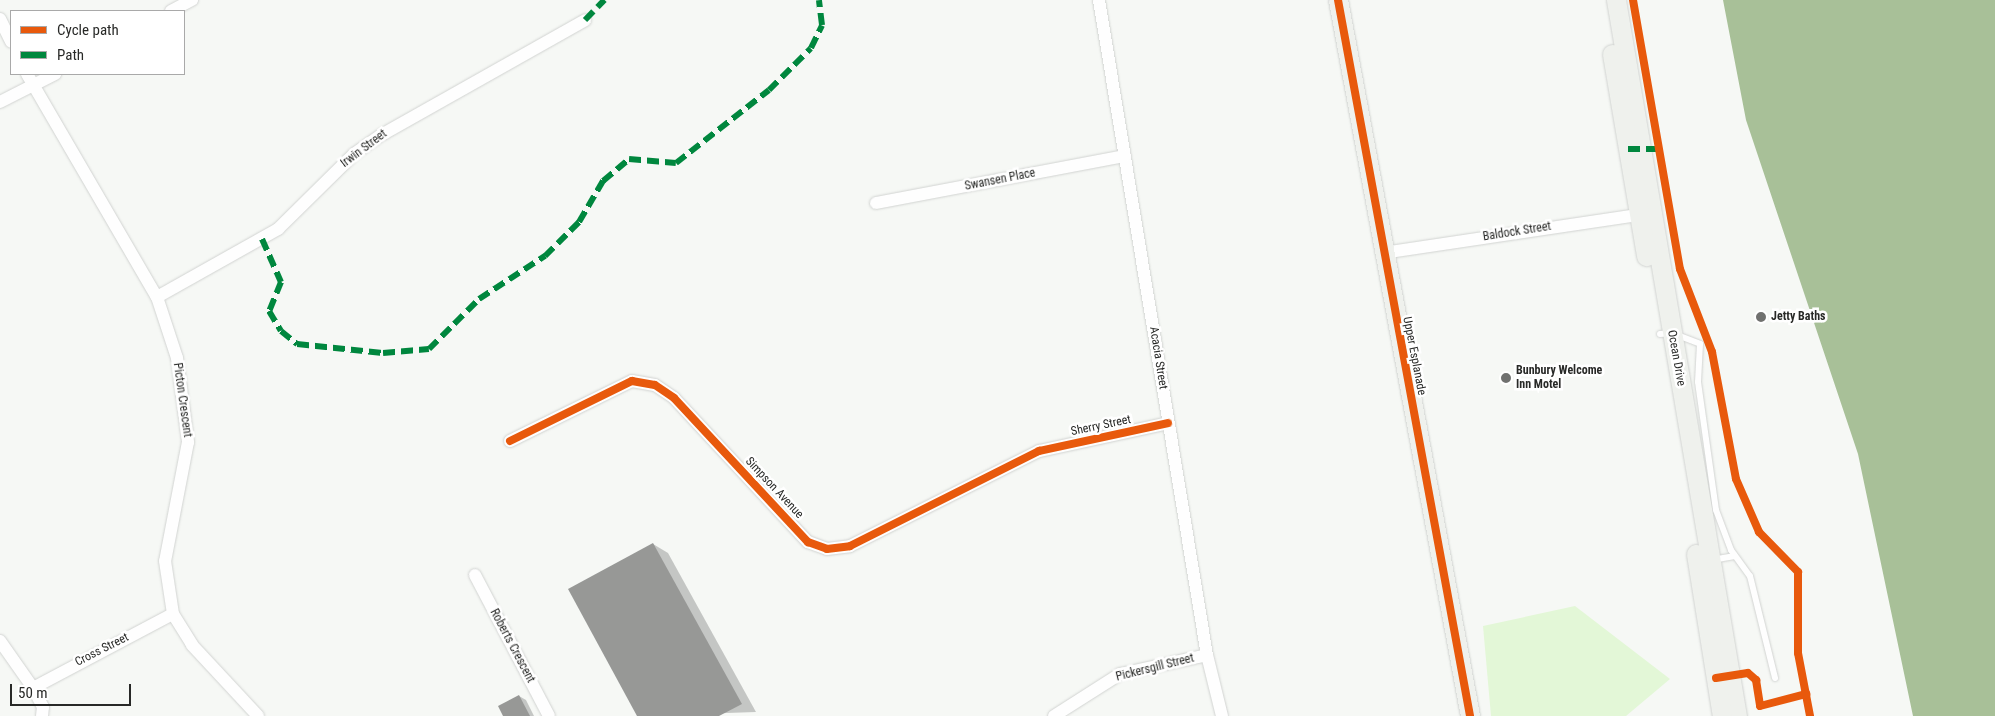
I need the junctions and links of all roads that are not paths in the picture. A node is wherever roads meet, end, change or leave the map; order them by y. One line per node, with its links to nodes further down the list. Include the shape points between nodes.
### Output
1 (192, 0): 6 (street)
2 (1099, 0): 14 (street, Acacia Street)
3 (1338, 0): 17 (main road, Upper Esplanade)
4 (1603, 0): 16 (main road, Ocean Drive)
5 (1616, 0): 16 (main road, Ocean Drive)
6 (173, 10)
7 (0, 19): 9 (street)
8 (585, 20): 18 (street, Irwin Street, via 384,134 348,160 278,229)
9 (10, 40)
10 (28, 75): 12 (street, Picton Crescent)
11 (53, 75): 12 (street)
12 (33, 86): 13 (street); 18 (street, Picton Crescent)
13 (0, 102)
14 (1125, 156): 15 (street, Swansen Place); 20 (street, Acacia Street)
15 (876, 204)
16 (1645, 214): 17 (street, Baldock Street); 19 (main road, Ocean Drive)
17 (1382, 253): 36 (main road, Upper Esplanade)
18 (156, 297): 26 (street, Picton Crescent, via 177,358 188,442 165,561)
19 (1666, 333): 23 (lane, via 1700,344 1698,382 1716,510); 24 (main road, Ocean Drive)
20 (1168, 423): 22 (street, Sherry Street); 28 (street, Acacia Street)
21 (510, 440): 22 (street, Simpson Avenue, via 632,381 655,385 674,398 808,542 827,548 850,546)
22 (1039, 451)
23 (1735, 556): 24 (lane); 29 (lane, via 1750,576)
24 (1704, 561): 37 (main road, Ocean Drive); 38 (main road, Ocean Drive)
25 (475, 575): 33 (street, Roberts Crescent)
26 (173, 614): 30 (street, Cross Street); 32 (street, Picton Crescent, via 192,645)
27 (0, 641): 30 (street)
28 (1207, 655): 34 (street, Pickersgill Street, via 1120,674); 35 (street, Acacia Street)
29 (1774, 678)
30 (33, 688): 31 (street, via 43,708)
31 (42, 716)
32 (258, 716)
33 (549, 716)
34 (1054, 716)
35 (1222, 716)
36 (1470, 716)
37 (1722, 716)
38 (1737, 716)

